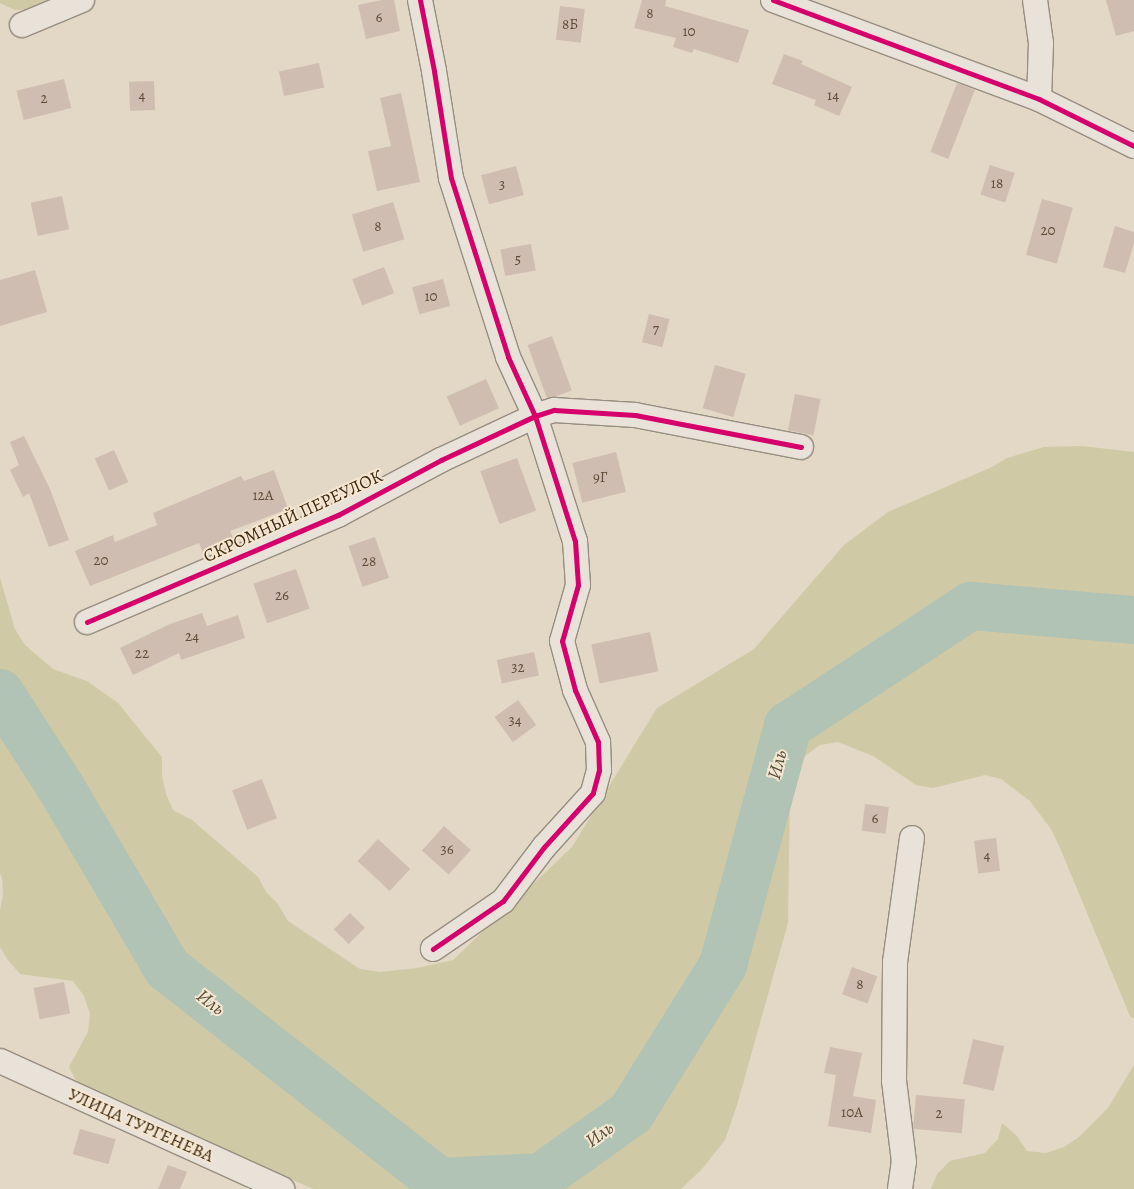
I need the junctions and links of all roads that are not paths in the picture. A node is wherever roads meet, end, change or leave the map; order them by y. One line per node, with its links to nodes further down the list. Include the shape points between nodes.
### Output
1 (82, 0): 5 (street)
2 (420, 0): 8 (street, via 451,178 508,357)
3 (774, 0): 6 (street)
4 (1035, 0): 6 (street, via 1041,43)
5 (22, 25)
6 (1039, 99): 7 (street)
7 (1134, 146)
8 (535, 416): 9 (street, СКРОМНЫЙ ПЕРЕУЛОК, via 554,410 635,415); 10 (street, СКРОМНЫЙ ПЕРЕУЛОК, via 441,460 338,515); 12 (street, via 575,541 578,585 562,641 575,690 598,742 599,770 593,793 544,847 503,901)
9 (801, 447)
10 (87, 622)
11 (912, 838): 15 (street, via 895,962 894,1081 904,1162)
12 (433, 949)
13 (0, 1060): 14 (street, УЛИЦА ТУРГЕНЕВА)
14 (282, 1189)
15 (900, 1189)

